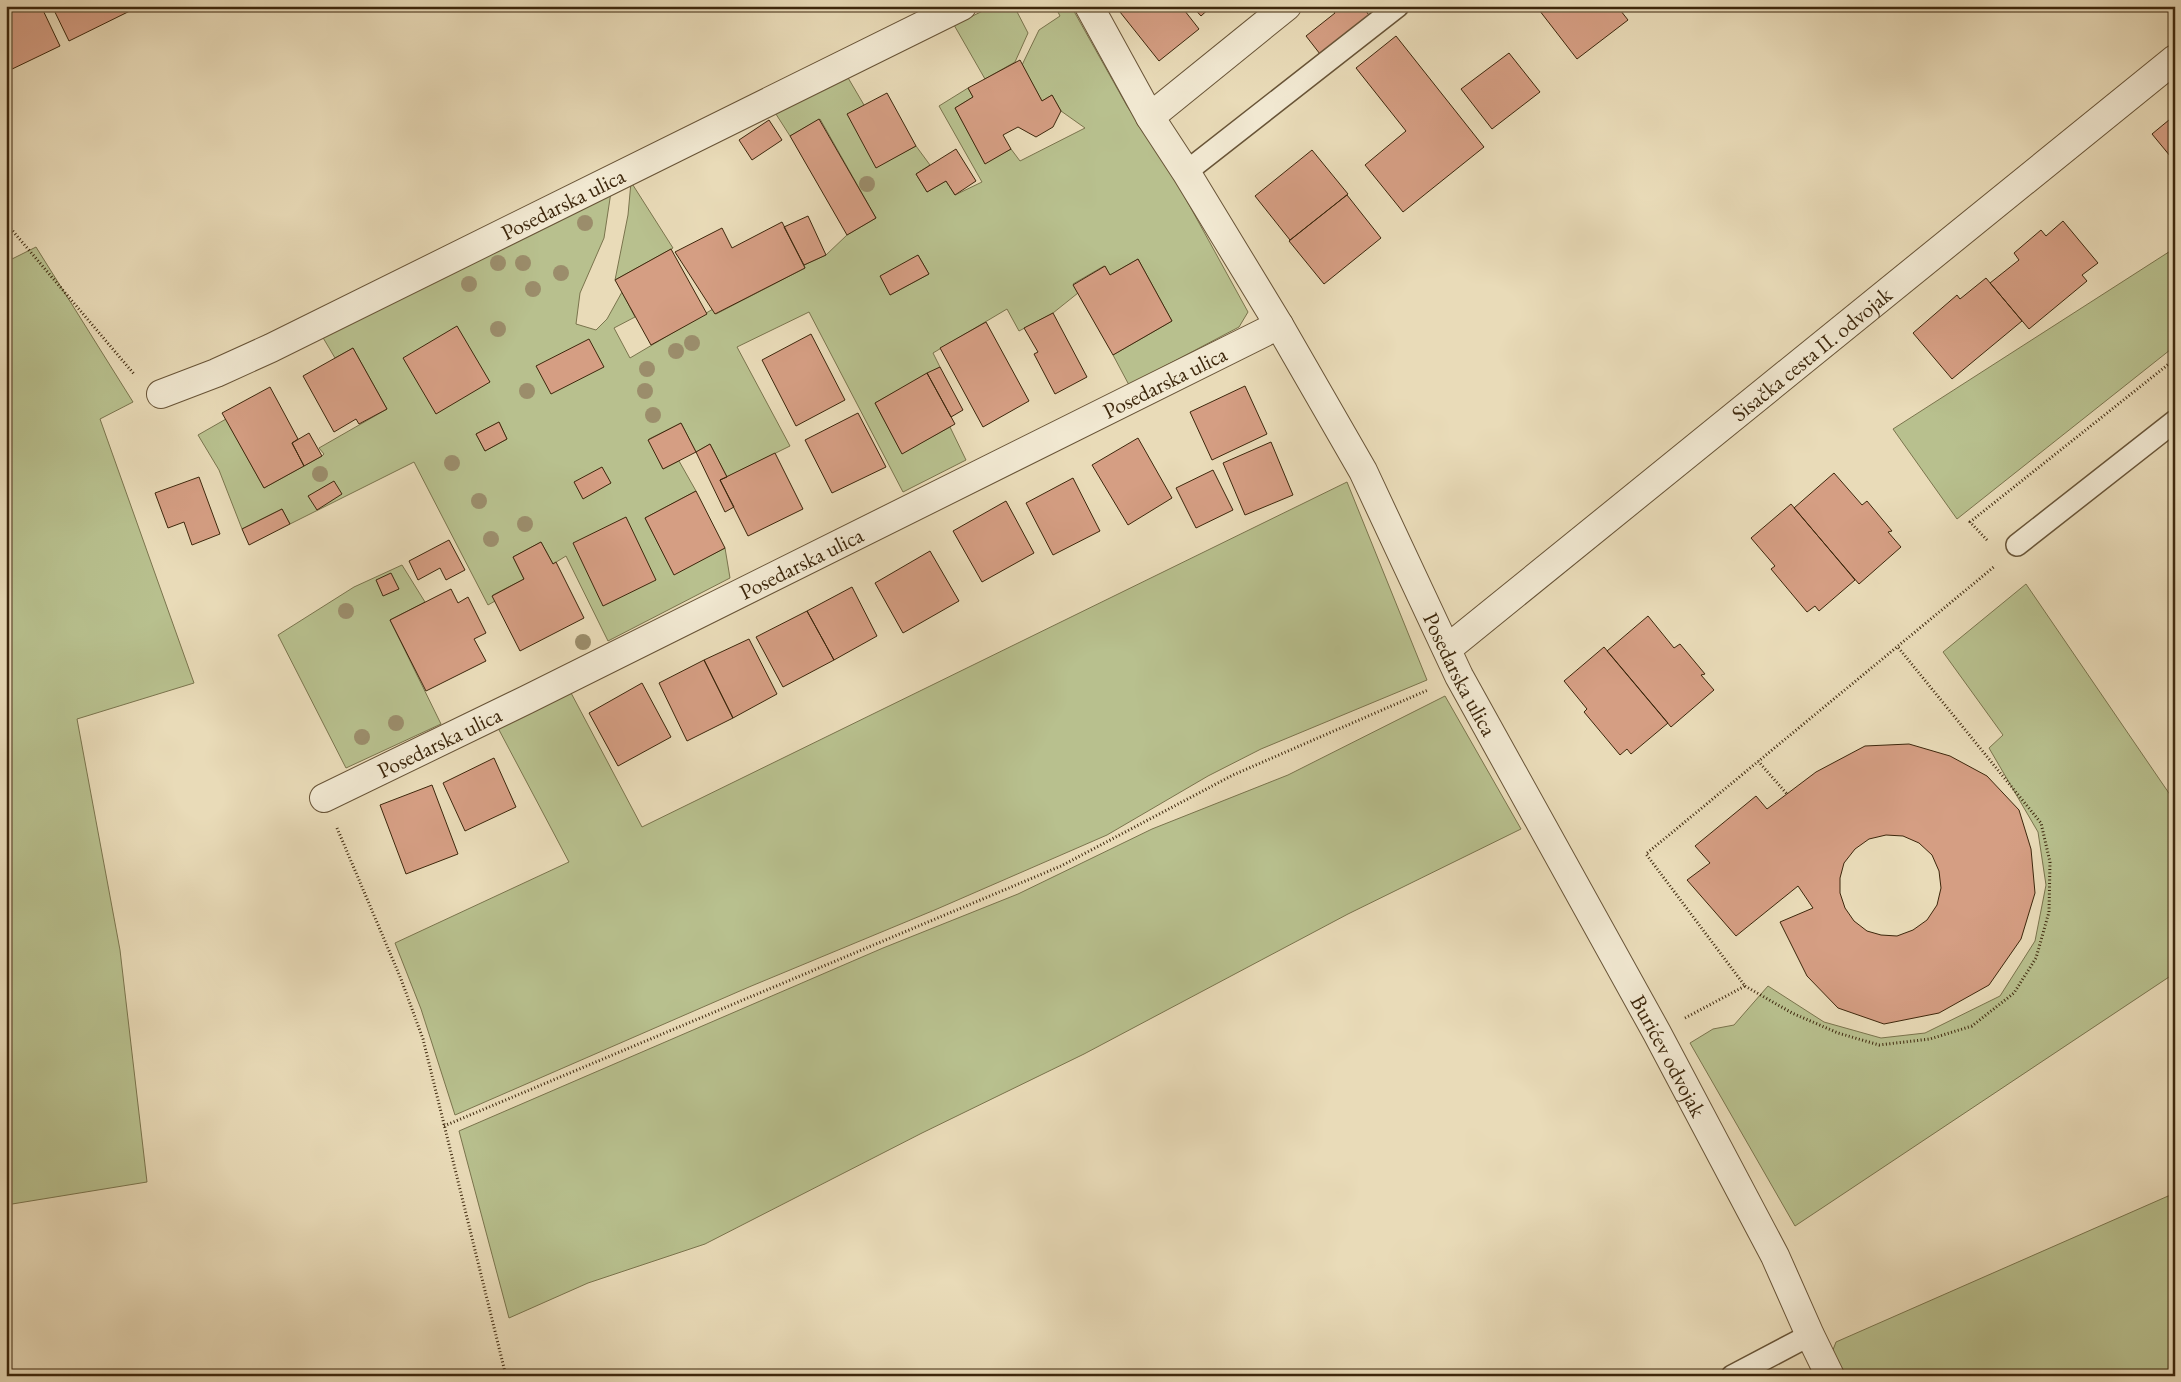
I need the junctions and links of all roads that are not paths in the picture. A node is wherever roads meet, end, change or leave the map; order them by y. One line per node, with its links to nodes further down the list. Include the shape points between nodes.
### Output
1 (962, 6): 9 (street, Posedarska ulica, via 271,348)
2 (1089, 6): 6 (street, Posedarska ulica)
3 (1287, 6): 6 (street)
4 (1398, 6): 7 (lane)
5 (2175, 58): 12 (street, Sisačka cesta II. odvojak)
6 (1150, 117): 7 (street, Posedarska ulica)
7 (1186, 172): 8 (street, Posedarska ulica)
8 (1279, 325): 12 (street, Posedarska ulica, via 1363,471); 14 (street, Posedarska ulica)
9 (162, 394)
10 (2175, 422): 11 (lane)
11 (2017, 545)
12 (1447, 649): 13 (street, Posedarska ulica)
13 (1518, 782): 15 (street, Burićev odvojak, via 1657,1033 1775,1256)
14 (324, 798)
15 (1810, 1335): 16 (lane); 17 (street, Burićev odvojak)
16 (1732, 1376)
17 (1830, 1376)

